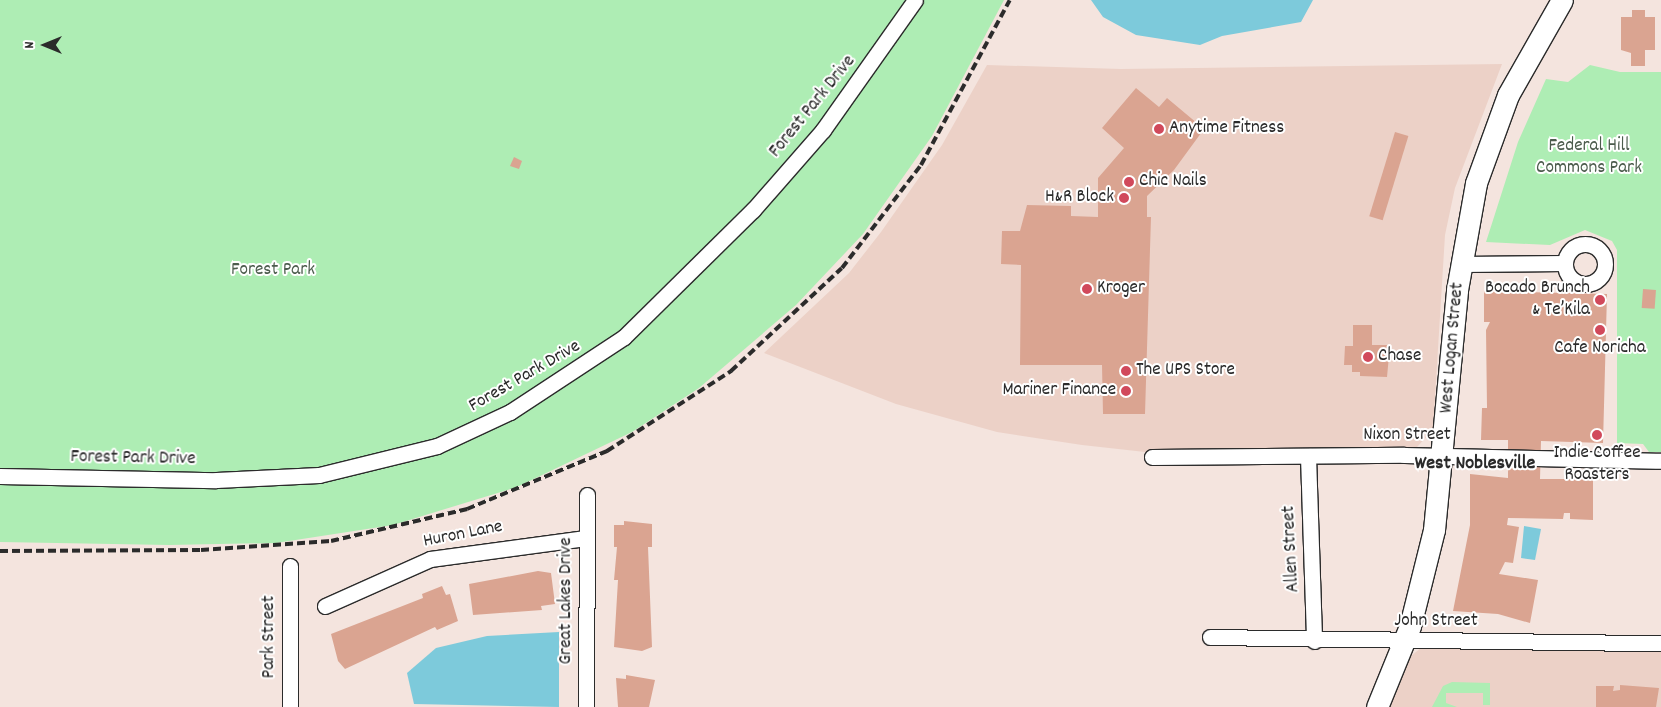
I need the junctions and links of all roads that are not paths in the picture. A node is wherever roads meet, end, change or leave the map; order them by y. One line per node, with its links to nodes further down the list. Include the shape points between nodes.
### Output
1 (915, 0): 9 (street, Forest Park Drive, via 829,123 753,210 624,337 510,412 428,449 318,475 216,480)
2 (1562, 0): 4 (street, West Logan Street, via 1518,74 1496,125 1476,182)
3 (1565, 263): 4 (street)
4 (1461, 264): 7 (street, West Logan Street)
5 (1152, 456): 6 (street, Nixon Street)
6 (1308, 456): 7 (street, Nixon Street); 15 (street, Allen Street)
7 (1443, 456): 8 (street, Nixon Street); 16 (street, West Logan Street, via 1430,548)
8 (1661, 461)
9 (0, 476)
10 (587, 495): 11 (street, Great Lakes Drive)
11 (586, 538): 13 (street, Huron Lane, via 430,560); 19 (street, Great Lakes Drive)
12 (290, 566): 18 (street, Park Street)
13 (325, 606)
14 (1210, 637): 15 (street, John Street)
15 (1314, 640): 16 (street, John Street)
16 (1404, 642): 17 (street, John Street); 20 (street, West Logan Street)
17 (1661, 643)
18 (290, 707)
19 (586, 707)
20 (1377, 707)

